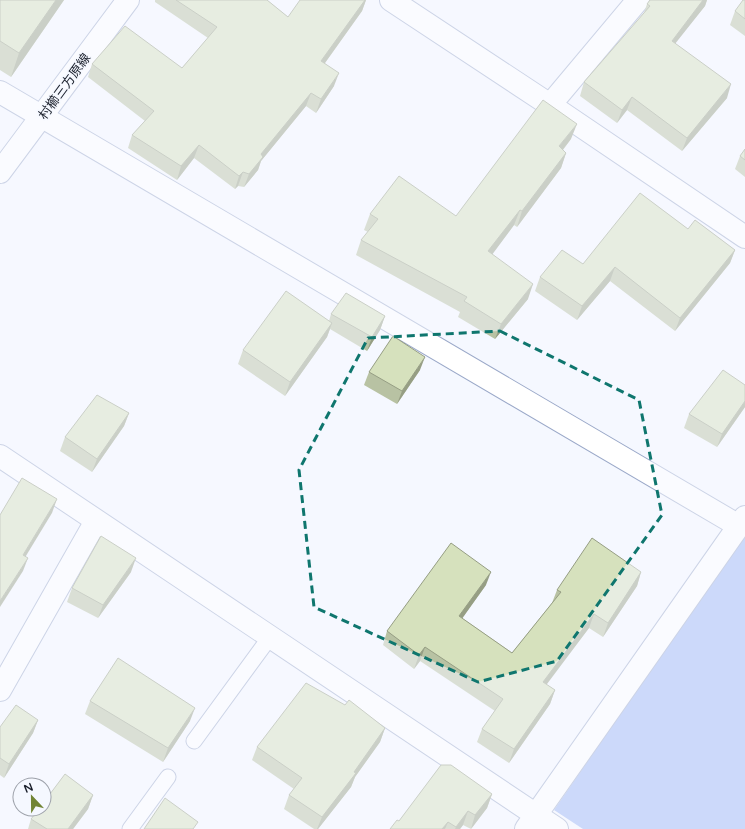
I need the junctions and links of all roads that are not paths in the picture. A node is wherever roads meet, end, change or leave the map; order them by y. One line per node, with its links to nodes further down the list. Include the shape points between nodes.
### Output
1 (128, 0): 6 (street, 村櫛三方原線)
2 (391, 0): 5 (street)
3 (638, 0): 5 (street)
4 (0, 92): 6 (street)
5 (550, 105): 8 (street)
6 (42, 116): 7 (street, 村櫛三方原線); 11 (street)
7 (0, 172)
8 (745, 237)
9 (0, 456): 10 (street)
10 (96, 521): 12 (street); 13 (street)
11 (742, 522): 16 (street)
12 (270, 637): 14 (lane); 16 (street)
13 (0, 690)
14 (194, 741)
15 (168, 777): 17 (lane)
16 (531, 822): 18 (street)
17 (130, 829)
18 (556, 829)

